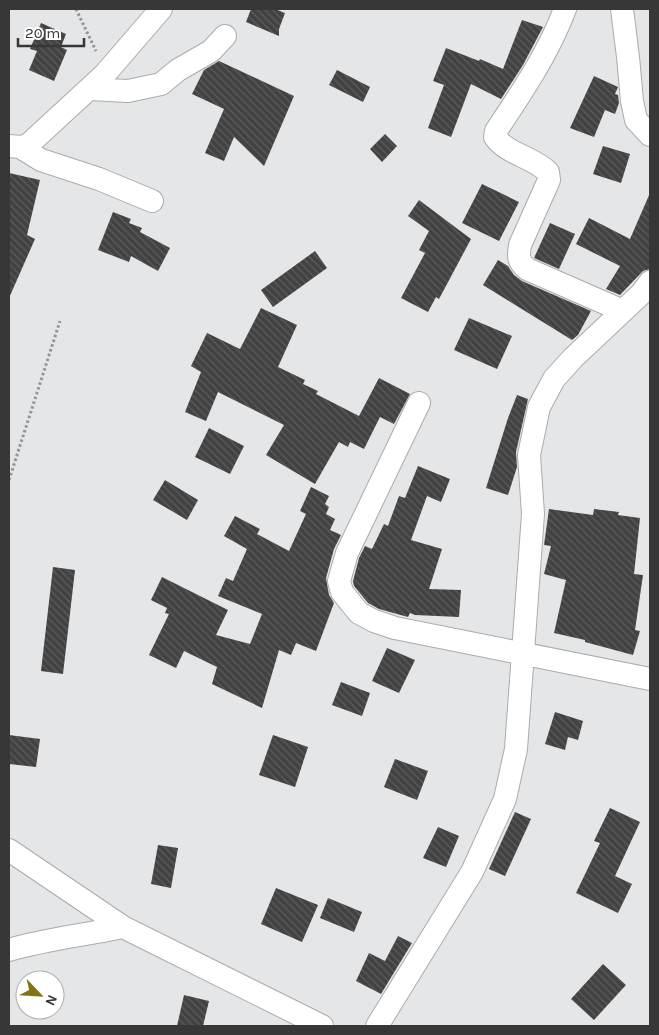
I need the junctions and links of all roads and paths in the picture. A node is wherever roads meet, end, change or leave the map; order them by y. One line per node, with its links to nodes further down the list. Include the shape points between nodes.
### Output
1 (76, 9): 6 (path)
2 (161, 9): 6 (street)
3 (565, 9): 11 (street, via 558,29 495,137 499,143 540,164 548,172 548,180 520,245 520,262 527,269)
4 (622, 9): 7 (street, via 634,111 636,120)
5 (225, 36): 6 (street, via 207,54 157,85 128,90)
6 (97, 81): 8 (street, via 28,144)
7 (650, 135)
8 (14, 147): 9 (street)
9 (152, 201)
10 (650, 282): 11 (street)
11 (623, 311): 15 (street, via 554,379 539,407 529,455 533,514)
12 (60, 320): 14 (path)
13 (419, 403): 15 (street, via 347,553 339,581 342,592 359,613 374,621)
14 (9, 480)
15 (523, 655): 16 (street); 21 (street, via 516,748 505,800 472,872)
16 (650, 679)
17 (9, 850): 18 (street)
18 (123, 927): 19 (street); 20 (street)
19 (9, 950)
20 (322, 1026)
21 (377, 1026)

